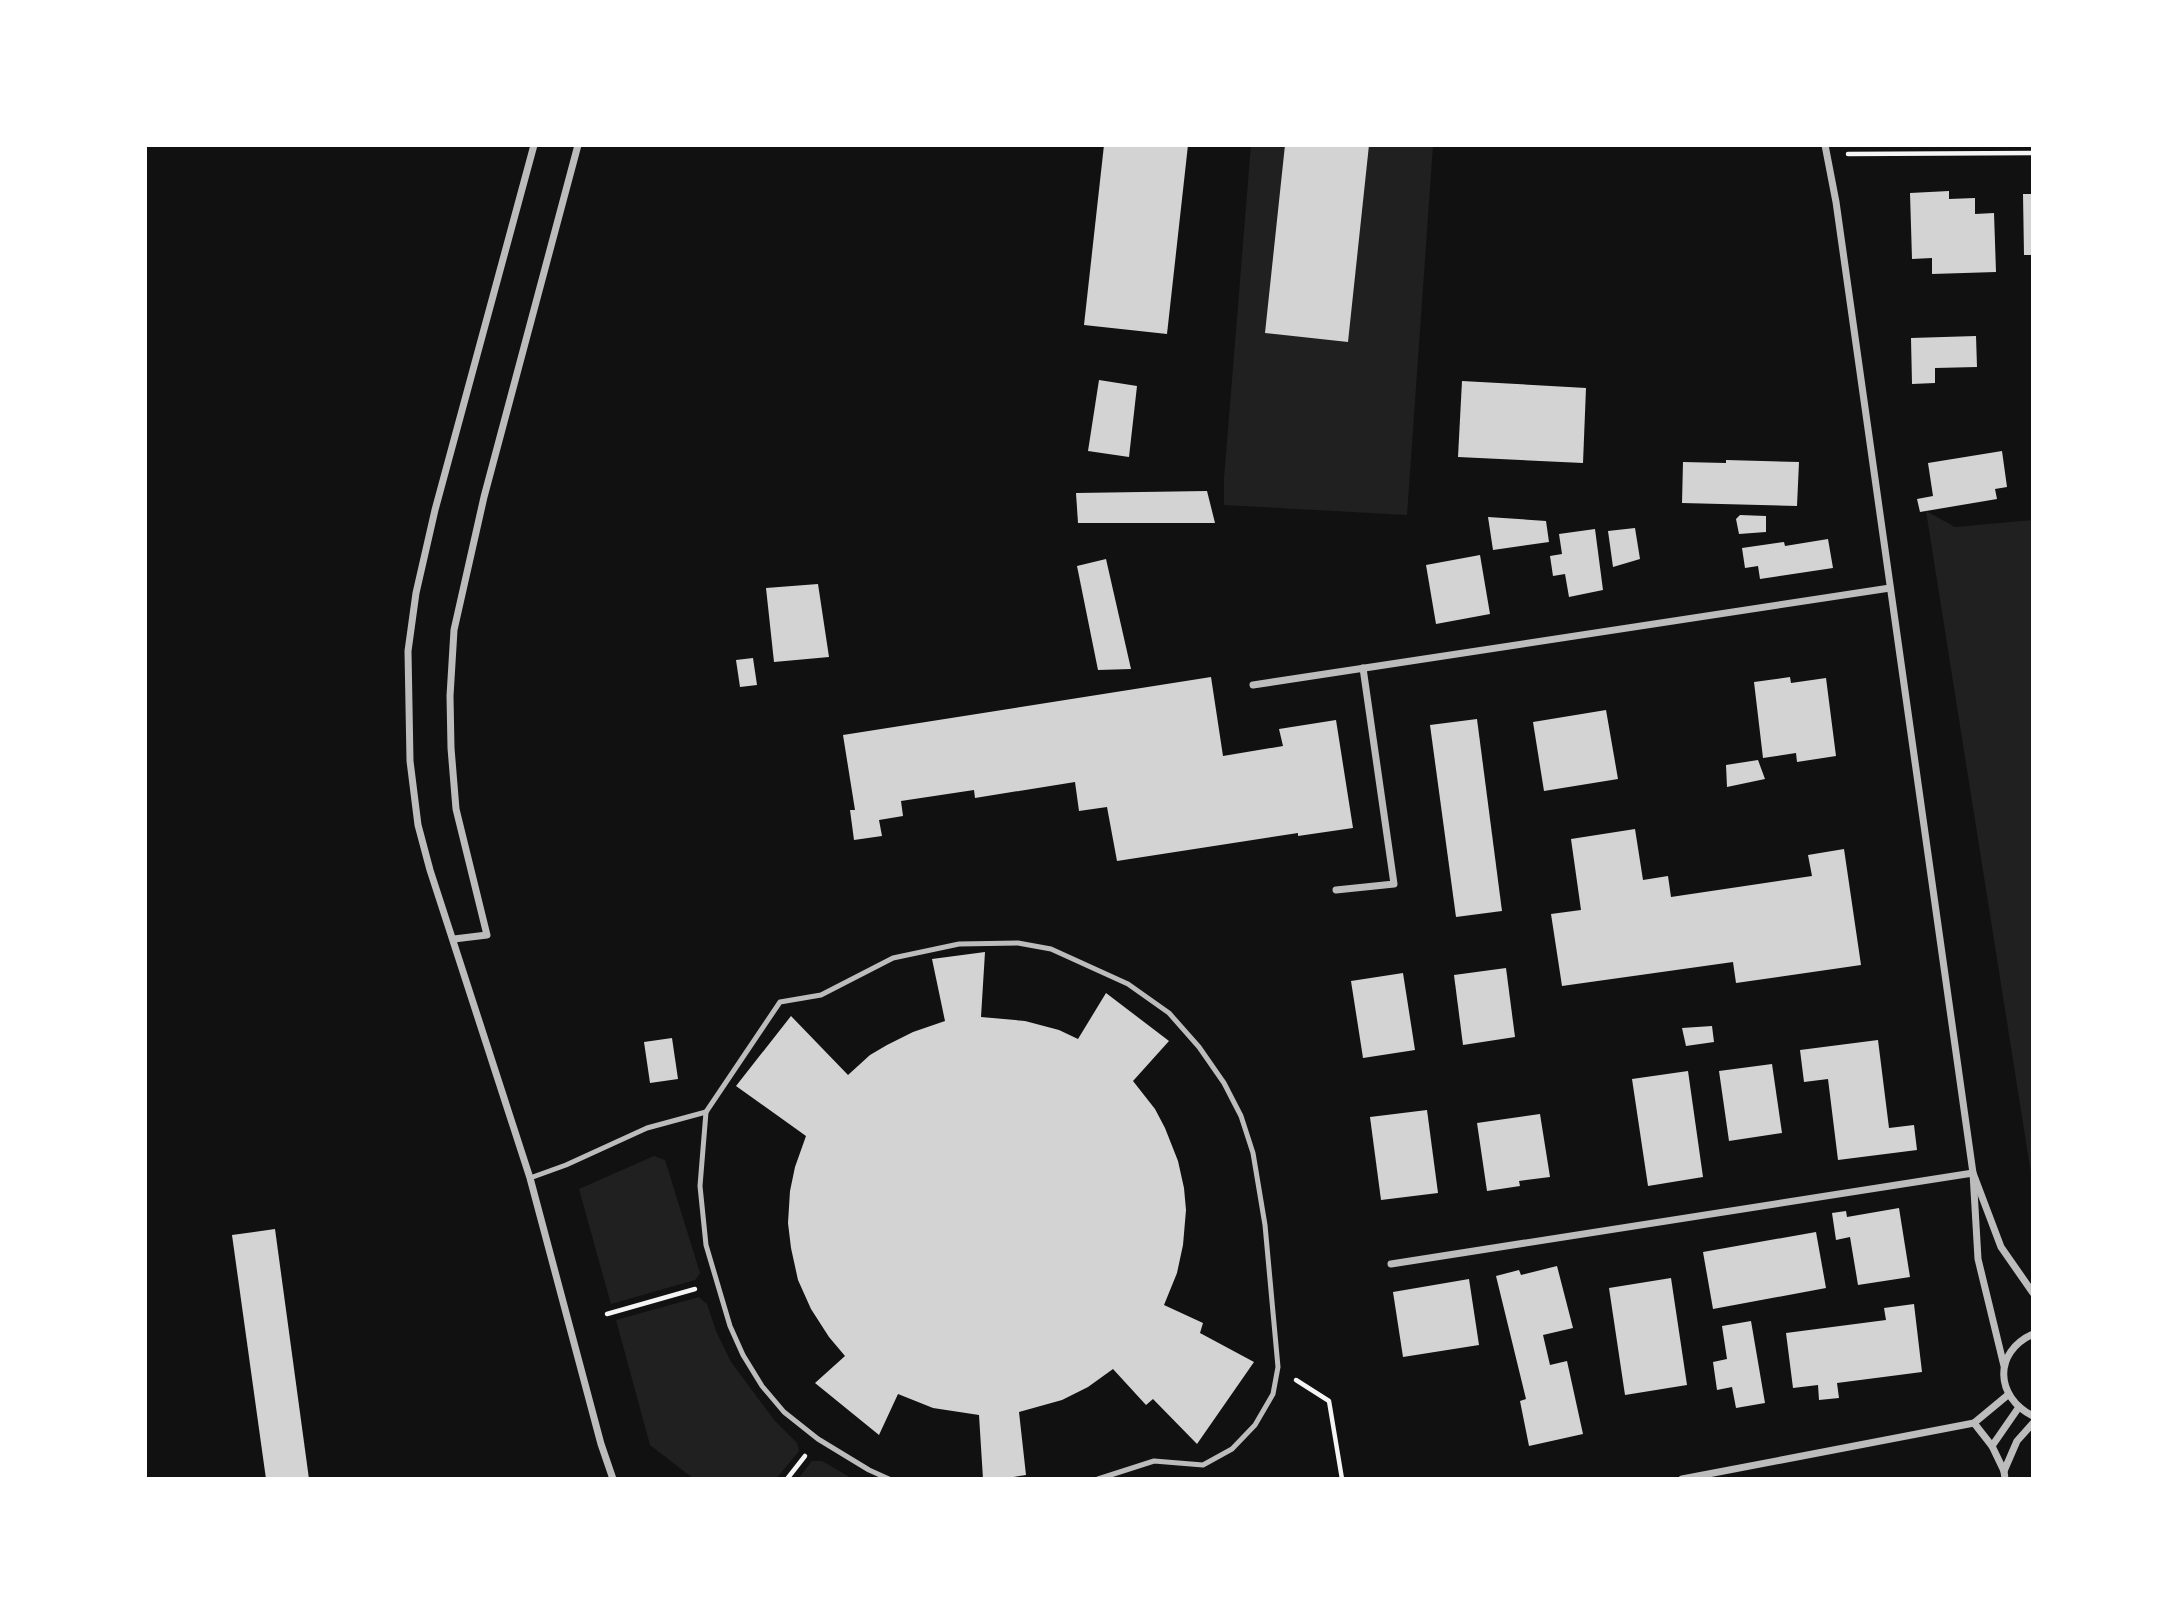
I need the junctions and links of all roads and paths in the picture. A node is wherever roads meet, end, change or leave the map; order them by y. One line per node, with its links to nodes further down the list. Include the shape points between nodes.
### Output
1 (534, 145): 9 (street, via 435,510 408,651 418,825)
2 (578, 145): 9 (street, via 484,498 454,631 450,695 456,808 487,936)
3 (1826, 149): 4 (path); 5 (street)
4 (2033, 153)
5 (1890, 588): 6 (street); 11 (street)
6 (1363, 668): 7 (street); 8 (street, via 1394,884)
7 (1253, 685)
8 (1336, 890)
9 (454, 939): 12 (street)
10 (706, 1112): 12 (lane, via 647,1128); 14 (lane, via 700,1185 706,1245); 19 (lane, via 780,1002 821,995 894,958 959,944 1018,943 1091,966 1128,984 1169,1013 1206,1056 1241,1116 1253,1153 1265,1225)
11 (1973, 1173): 13 (street); 15 (street, via 2001,1247); 18 (street, via 1978,1259)
12 (530, 1178): 28 (street)
13 (1391, 1264)
14 (717, 1283): 16 (path); 29 (lane, via 743,1355 784,1412 818,1439)
15 (2033, 1293)
16 (607, 1314)
17 (2033, 1334): 18 (street, via 2013,1348)
18 (2004, 1366): 20 (street, via 2003,1381)
19 (1278, 1367): 30 (lane, via 1273,1394 1255,1425 1232,1450 1203,1465 1154,1461); 31 (path, via 1329,1401)
20 (2009, 1394): 21 (street); 23 (street)
21 (2019, 1407): 22 (street); 25 (street)
22 (2033, 1416)
23 (1974, 1423): 25 (street); 26 (street)
24 (2033, 1423): 27 (street, via 2017,1441)
25 (1992, 1446): 27 (street)
26 (1732, 1469): 32 (street); 33 (lane)
27 (2005, 1475)
28 (613, 1479)
29 (888, 1479)
30 (1098, 1479)
31 (1342, 1479)
32 (1682, 1479)
33 (1734, 1479)

